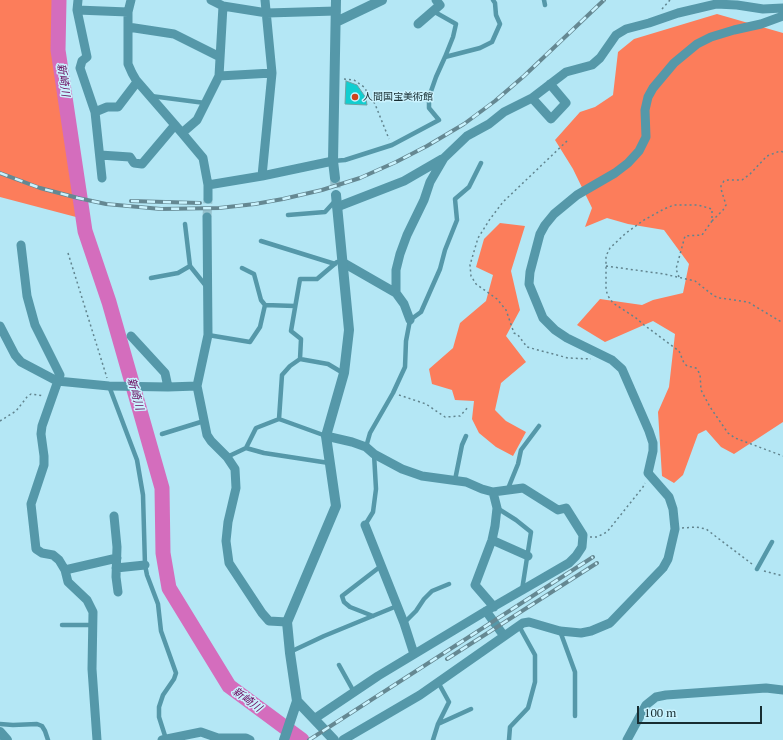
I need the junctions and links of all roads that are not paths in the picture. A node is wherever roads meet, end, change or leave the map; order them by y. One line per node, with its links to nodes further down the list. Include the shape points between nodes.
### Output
1 (78, 0): 11 (street)
2 (131, 0): 13 (street)
3 (211, 0): 9 (street)
4 (265, 0): 14 (street)
5 (336, 0): 15 (street)
6 (382, 0): 15 (street)
7 (436, 0): 12 (street, via 440,5)
8 (493, 0): 20 (lane, via 500,24 492,42 480,48)
9 (223, 6): 14 (street); 19 (street)
10 (783, 8): 24 (street, via 763,9 716,4 626,29 616,35 592,65 566,72)
11 (77, 10): 13 (street); 28 (street, via 87,57 82,60 80,68)
12 (433, 11): 17 (street); 20 (lane, via 456,24)
13 (128, 12): 18 (street)
14 (267, 13): 15 (street); 21 (street)
15 (336, 16): 33 (street)
16 (783, 16): 100 (street, via 711,37 697,44 674,63 648,97 645,110 646,137 639,151 615,173 577,194 554,214 540,234 529,284 543,318 567,338 612,360 622,369 653,443 648,473 669,497 674,509 675,529 668,559 663,568 610,623 581,633)
17 (418, 24)
18 (128, 27): 19 (street, via 174,34); 23 (street, via 128,64)
19 (220, 57): 22 (street)
20 (445, 57): 33 (lane, via 429,97 429,108 439,120 392,145 346,160)
21 (272, 73): 22 (street); 35 (street)
22 (219, 76): 27 (street)
23 (138, 82): 25 (street); 28 (street, via 118,107 107,106)
24 (550, 84): 26 (street); 26 (street, via 566,102 551,120)
25 (150, 96): 27 (lane); 29 (street)
26 (532, 98): 32 (street, via 504,112 467,136)
27 (205, 102): 30 (street, via 197,120)
28 (95, 112): 31 (street)
29 (175, 125): 30 (street); 31 (street, via 142,164 134,163 130,157)
30 (182, 133): 38 (street, via 203,158)
31 (100, 155): 36 (street)
32 (444, 158): 40 (street, via 404,181); 51 (street, via 430,182 407,234 396,270)
33 (333, 161): 35 (street); 37 (street)
34 (481, 164): 54 (lane, via 469,187 455,199 457,220 440,269 421,312)
35 (262, 176): 38 (street)
36 (102, 178)
37 (334, 178)
38 (208, 185): 39 (street)
39 (208, 199)
40 (337, 200): 41 (lane, via 325,212); 46 (street)
41 (288, 215)
42 (207, 217): 50 (street)
43 (185, 224): 47 (lane)
44 (261, 241): 46 (lane)
45 (21, 245): 60 (street, via 35,325 60,375)
46 (338, 263): 51 (street); 53 (lane, via 317,279 300,279); 59 (street, via 349,330)
47 (190, 266): 49 (lane, via 178,273); 50 (lane)
48 (242, 268): 52 (lane, via 254,274 261,300)
49 (151, 278)
50 (207, 288): 56 (street)
51 (396, 293): 54 (street, via 404,304)
52 (265, 305): 53 (lane); 56 (lane, via 260,327 250,342)
53 (295, 306): 58 (lane, via 291,331 300,338)
54 (410, 320): 70 (lane, via 405,366 370,433)
55 (0, 326): 60 (street, via 21,362)
56 (208, 335): 62 (street)
57 (131, 336): 63 (street, via 165,373)
58 (300, 359): 59 (lane, via 328,364); 64 (lane, via 282,375)
59 (344, 373): 68 (street)
60 (57, 381): 61 (street); 88 (street, via 42,426 44,465 31,504 36,548 42,553 53,555)
61 (113, 386): 63 (street); 85 (lane, via 137,460 143,495)
62 (197, 386): 63 (street); 65 (street)
63 (168, 387)
64 (279, 419): 68 (lane); 71 (lane, via 256,428)
65 (204, 421): 67 (lane); 73 (street, via 207,435)
66 (539, 426): 76 (lane, via 521,450)
67 (162, 434)
68 (326, 436): 70 (street); 74 (street)
69 (466, 436): 75 (lane)
70 (366, 447): 72 (street)
71 (246, 448): 73 (lane); 74 (lane)
72 (374, 454): 75 (street, via 422,476); 80 (lane, via 376,489 373,512)
73 (227, 457): 95 (street, via 235,469 236,488 226,541 229,563 262,614 269,621)
74 (330, 463): 95 (street, via 336,506)
75 (455, 480): 77 (street)
76 (507, 491): 77 (street); 90 (street, via 523,488 558,510 566,508 583,535 582,547 569,563)
77 (493, 492): 78 (street)
78 (497, 508): 81 (street); 83 (lane, via 531,532)
79 (114, 516): 84 (street, via 118,547)
80 (365, 525): 86 (street)
81 (492, 540): 83 (street); 93 (street, via 475,585)
82 (772, 542): 87 (lane)
83 (528, 556): 90 (lane)
84 (116, 563): 85 (street); 88 (street); 91 (street)
85 (145, 566): 115 (lane, via 158,604 160,631 176,673 159,707)
86 (381, 566): 92 (street); 94 (lane, via 342,596 350,607)
87 (758, 569)
88 (65, 570): 98 (street, via 68,582 87,600 93,612)
89 (449, 584): 96 (lane, via 432,592)
90 (522, 590): 93 (street)
91 (118, 592)
92 (397, 606): 94 (lane); 96 (street)
93 (490, 609): 101 (street); 103 (street)
94 (373, 616): 102 (lane)
95 (287, 622): 102 (street)
96 (404, 623): 103 (street)
97 (62, 625): 98 (lane)
98 (92, 625): 119 (street)
99 (519, 626): 100 (street, via 529,622); 101 (street); 124 (lane, via 535,655 535,682 528,708 510,727)
100 (560, 631): 110 (lane, via 575,672)
101 (504, 636): 105 (street)
102 (290, 653): 108 (street)
103 (414, 654): 107 (street)
104 (339, 666): 107 (lane)
105 (438, 682): 113 (lane, via 449,702); 122 (street)
106 (783, 690): 125 (street, via 766,688 656,697 646,705)
107 (354, 692): 111 (street)
108 (297, 701): 111 (street); 116 (street)
109 (471, 709): 113 (lane)
110 (574, 716)
111 (314, 719): 121 (street)
112 (0, 724): 118 (lane, via 42,726)
113 (438, 724): 123 (lane)
114 (0, 732): 117 (street)
115 (164, 739): 120 (street, via 201,732 218,738)
116 (284, 739)
117 (7, 740)
118 (48, 740)
119 (97, 740)
120 (250, 740)
121 (334, 740)
122 (343, 740)
123 (433, 740)
124 (509, 740)
125 (627, 740)

